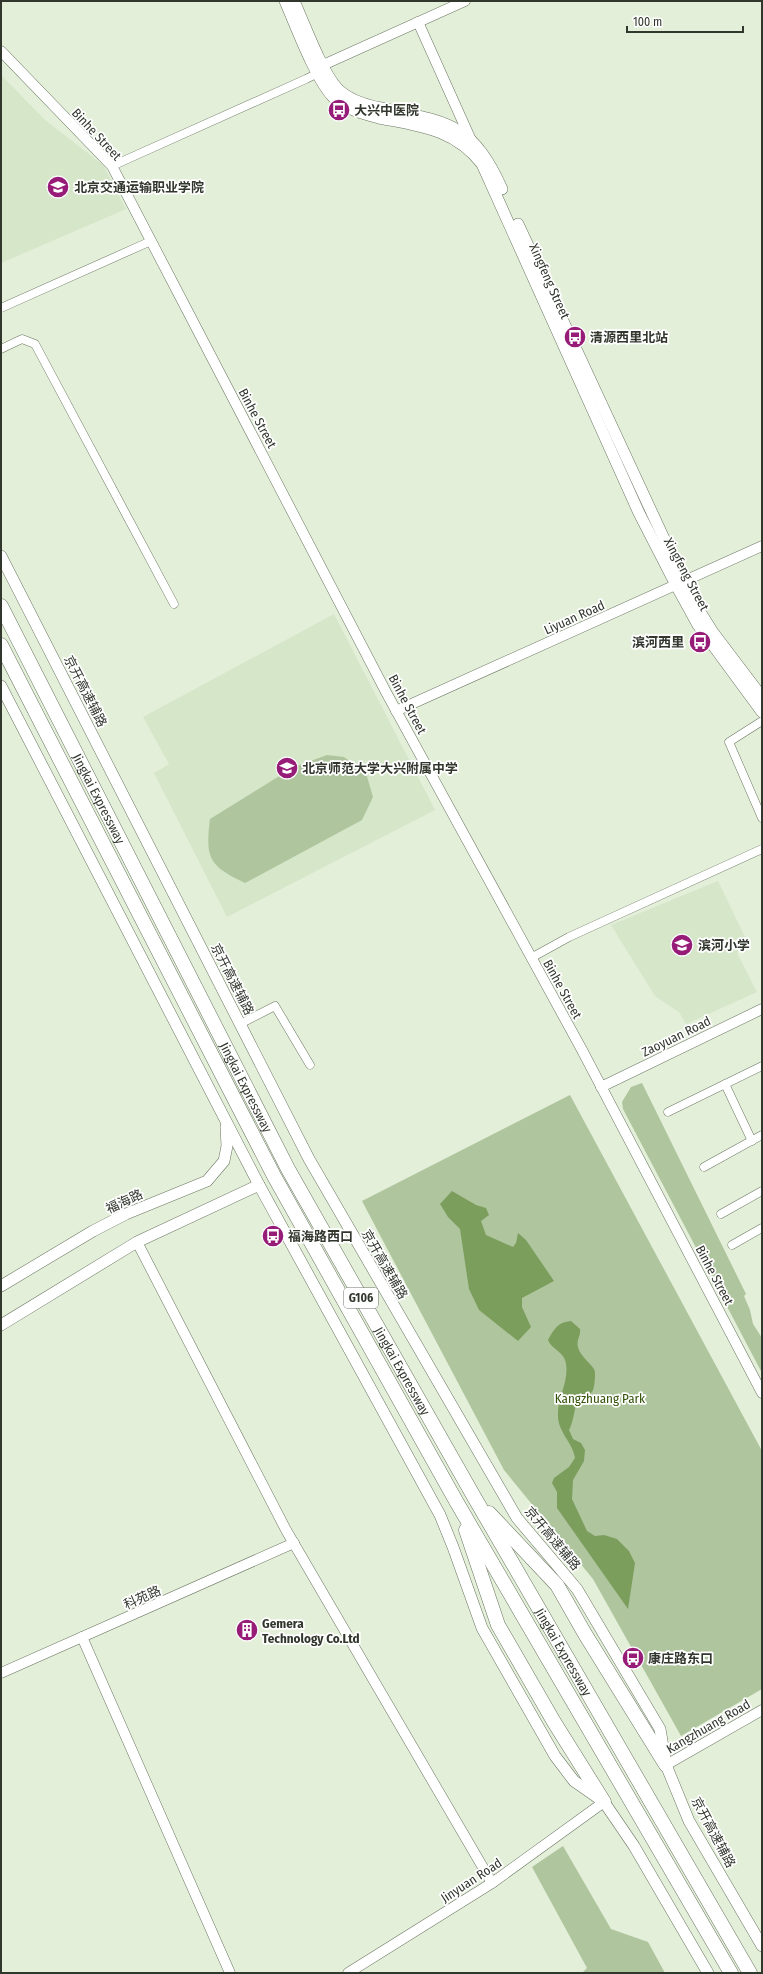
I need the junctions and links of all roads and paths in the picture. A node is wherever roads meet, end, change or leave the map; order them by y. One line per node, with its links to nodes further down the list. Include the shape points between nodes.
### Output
1 (285, 1): 6 (main road, Xingfeng Street)
2 (294, 1): 6 (main road, Xingfeng Street)
3 (465, 1): 4 (street)
4 (418, 22): 6 (street); 7 (street)
5 (1, 51): 8 (street, Binhe Street)
6 (320, 69): 7 (main road, Xingfeng Street, via 347,96 367,105 441,122 457,129); 8 (street); 14 (main road, Xingfeng Street, via 332,96 344,106 362,114 426,127 449,135 472,152 482,164 639,513)
7 (471, 140): 14 (main road, Xingfeng Street, via 482,151 491,166)
8 (112, 166): 9 (street, Binhe Street)
9 (150, 240): 10 (street); 20 (street, Binhe Street)
10 (1, 308)
11 (1, 349): 15 (street, via 22,339 35,344)
12 (762, 546): 14 (street, Liyuan Road)
13 (1, 556): 27 (main road, 京开高速辅路)
14 (680, 583): 19 (main road, Xingfeng Street, via 712,631); 20 (street, Liyuan Road); 21 (main road, Xingfeng Street, via 698,625)
15 (174, 604)
16 (1, 606): 46 (highway, Jingkai Expressway / G106, via 288,1169)
17 (1, 645): 47 (highway, Jingkai Expressway / G106, via 274,1176)
18 (1, 686): 33 (main road)
19 (762, 697)
20 (396, 711): 25 (street, Binhe Street)
21 (762, 712)
22 (762, 721): 23 (street, via 729,742)
23 (762, 818)
24 (762, 849): 25 (street, via 569,937)
25 (531, 958): 31 (street, Binhe Street)
26 (762, 1009): 31 (street, Zaoyuan Road)
27 (240, 1024): 28 (street, via 275,1006); 52 (main road, 京开高速辅路, via 309,1159 489,1473 517,1518 577,1589 660,1730)
28 (310, 1065)
29 (762, 1066): 30 (street)
30 (725, 1084): 32 (street); 35 (street)
31 (601, 1087): 45 (street, Binhe Street)
32 (668, 1112)
33 (226, 1122): 37 (main road); 43 (main road, 福海路, via 227,1146 224,1161 207,1181 126,1214)
34 (762, 1135): 35 (street)
35 (752, 1141): 36 (street)
36 (704, 1167)
37 (258, 1186): 41 (main road); 53 (main road, via 440,1515 482,1628 555,1756 574,1782)
38 (762, 1191): 39 (street)
39 (721, 1214)
40 (762, 1228): 42 (street)
41 (137, 1242): 44 (main road); 48 (street)
42 (732, 1245)
43 (1, 1286)
44 (1, 1325)
45 (762, 1393)
46 (473, 1495): 52 (highway, via 557,1585); 60 (highway, Jingkai Expressway / G106)
47 (456, 1501): 53 (highway, via 498,1625); 59 (highway, Jingkai Expressway / G106)
48 (294, 1543): 49 (street, 科苑路); 54 (street)
49 (82, 1637): 50 (street, 科苑路); 56 (street)
50 (1, 1673)
51 (762, 1710): 52 (street, Kangzhuang Road)
52 (666, 1765): 55 (main road, 京开高速辅路, via 689,1821)
53 (604, 1802): 54 (street, Jinyuan Road); 58 (main road, via 634,1846)
54 (492, 1883): 57 (street, Jinyuan Road)
55 (762, 1946)
56 (230, 1973)
57 (348, 1973)
58 (708, 1973)
59 (731, 1973)
60 (750, 1973)

